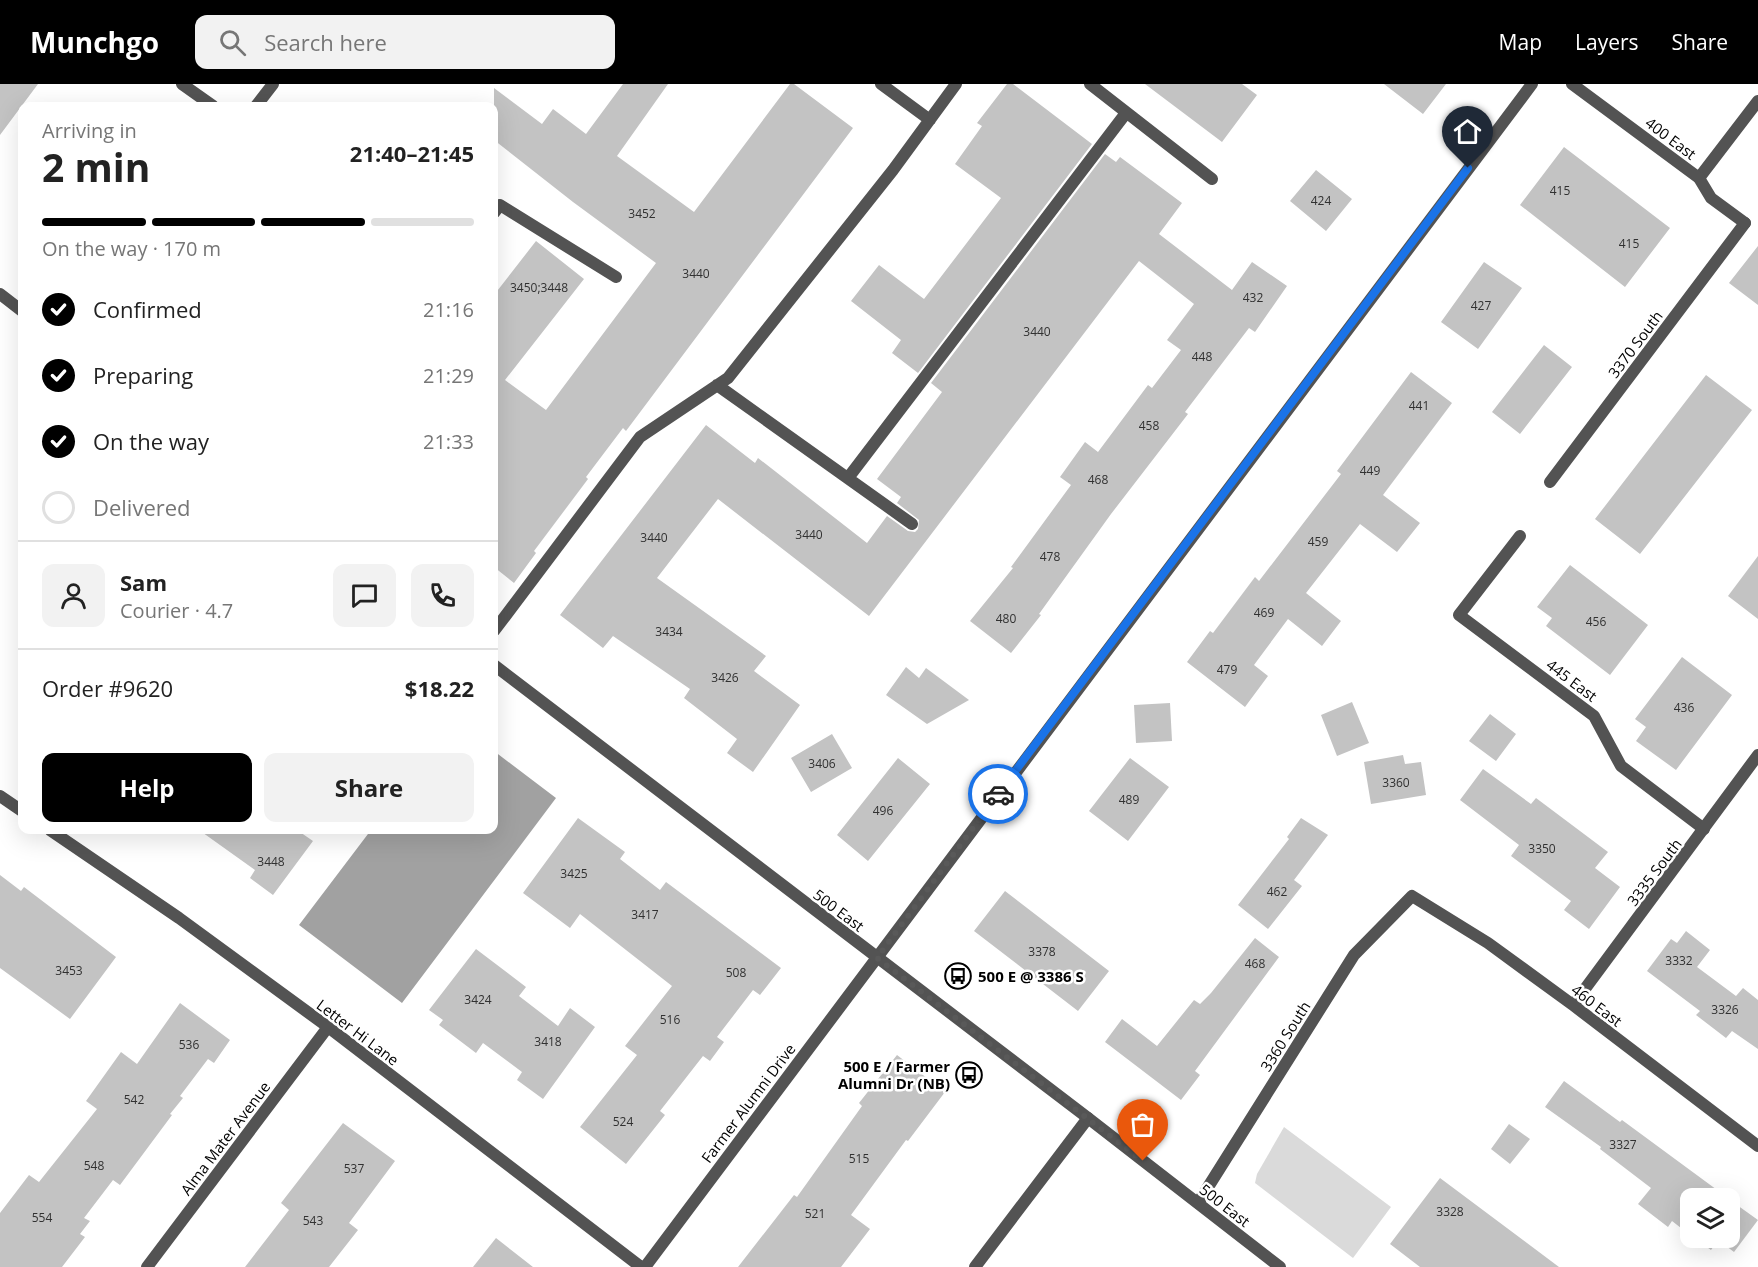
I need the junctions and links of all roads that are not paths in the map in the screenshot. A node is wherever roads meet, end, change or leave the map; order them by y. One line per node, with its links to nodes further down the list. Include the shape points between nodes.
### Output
1 (182, 84): 9 (street)
2 (273, 84): 10 (street)
3 (881, 84): 12 (street)
4 (956, 84): 12 (street)
5 (1090, 84): 11 (street)
6 (1532, 84): 33 (street, Farmer Alumni Drive)
7 (1572, 84): 13 (street, 400 East)
8 (1758, 101): 13 (street)
9 (207, 102)
10 (259, 102)
11 (1126, 113): 14 (street); 21 (street)
12 (930, 120): 20 (street, via 728,378)
13 (1699, 178): 16 (street, 400 East, via 1711,198)
14 (1212, 179)
15 (498, 208): 17 (street, via 500,205)
16 (1745, 223): 22 (street, 3370 South)
17 (616, 278)
18 (0, 294): 19 (street)
19 (18, 308)
20 (717, 385): 21 (street); 25 (street, via 640,437)
21 (848, 478): 23 (street)
22 (1550, 482)
23 (912, 524)
24 (1520, 536): 30 (street, 445 East, via 1459,615 1594,716 1621,766)
25 (498, 626)
26 (498, 668): 33 (street, 500 East)
27 (1758, 755): 30 (street, 3335 South)
28 (0, 796): 29 (street)
29 (18, 808)
30 (1704, 829): 34 (street, 3335 South)
31 (56, 834): 35 (street, Letter Hi Lane, via 180,918)
32 (1412, 896): 34 (street, 460 East, via 1488,943); 38 (street, 3360 South, via 1354,955)
33 (877, 958): 36 (street, 500 East); 40 (street, Farmer Alumni Drive)
34 (1574, 1005): 37 (street, 460 East)
35 (328, 1027): 39 (street, Alma Mater Avenue); 40 (street, Letter Hi Lane)
36 (1088, 1118): 38 (street, 500 East); 41 (street)
37 (1758, 1146)
38 (1198, 1203): 42 (street, 500 East)
39 (147, 1267)
40 (643, 1267)
41 (975, 1267)
42 (1280, 1267)

